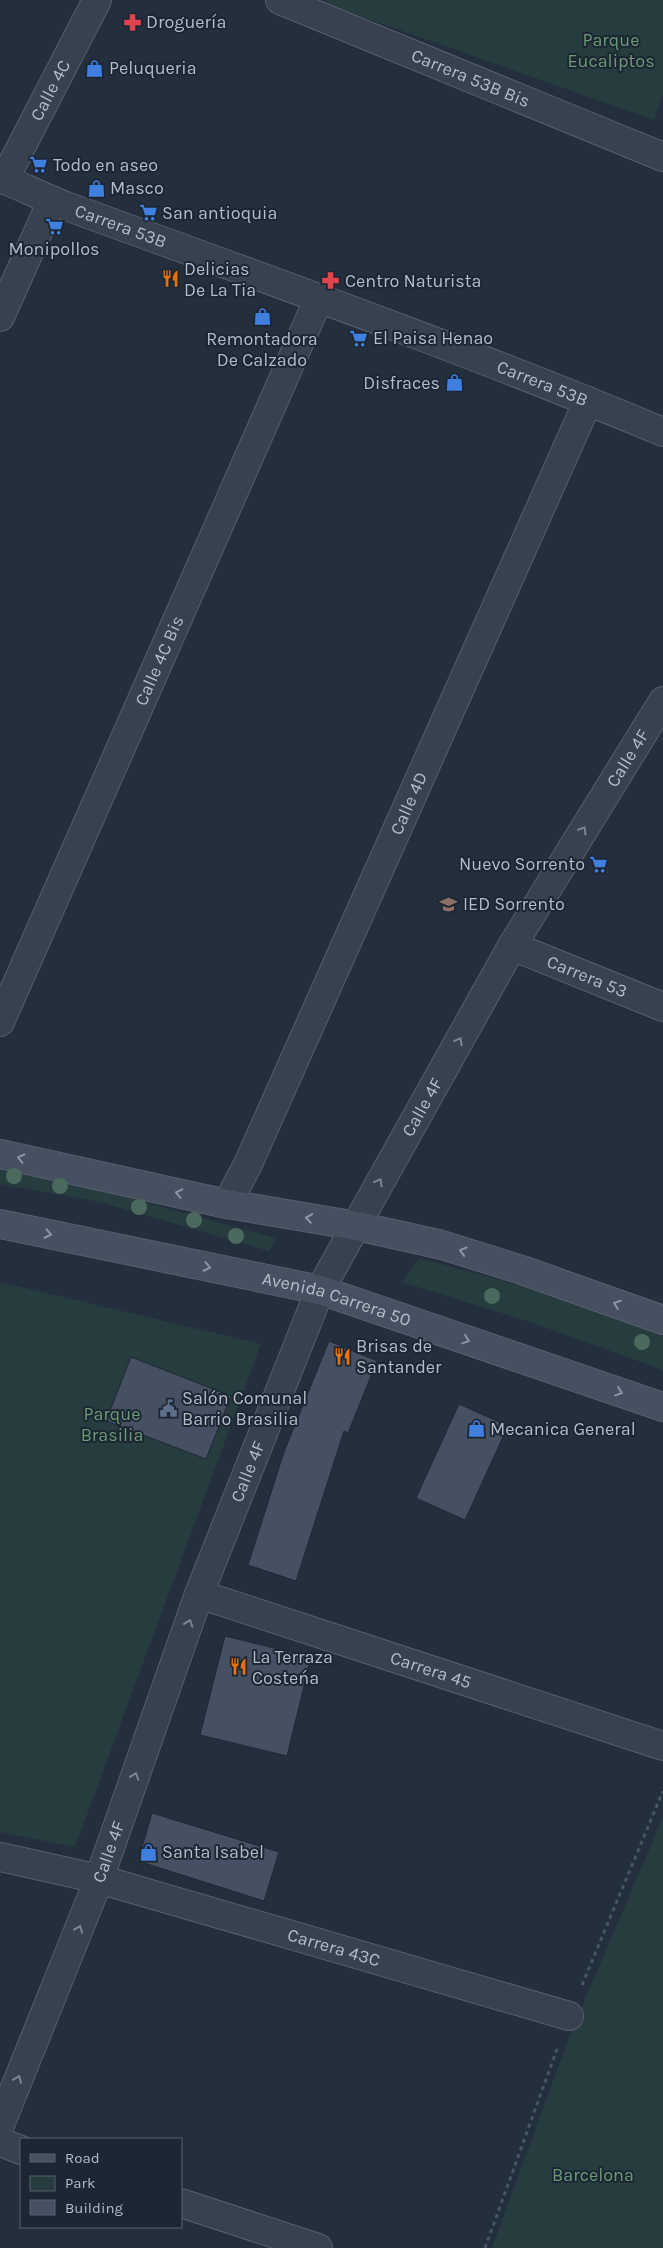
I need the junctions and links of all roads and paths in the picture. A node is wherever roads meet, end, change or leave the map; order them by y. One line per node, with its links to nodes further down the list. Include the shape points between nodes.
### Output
1 (97, 0): 4 (street, Calle 4C)
2 (280, 0): 3 (street, Carrera 53B Bis)
3 (663, 157)
4 (2, 179): 5 (street, Carrera 53B)
5 (52, 201): 6 (street, Carrera 53B); 7 (street)
6 (319, 298): 8 (street, Carrera 53B); 13 (street, Calle 4C Bis)
7 (0, 317)
8 (588, 401): 9 (street, Carrera 53B); 15 (street, Calle 4D)
9 (663, 432)
10 (661, 710): 11 (street, Calle 4F, one-way to 10)
11 (512, 946): 12 (street, Carrera 53); 17 (street, Calle 4F, one-way to 11)
12 (663, 1007)
13 (0, 1022)
14 (0, 1154): 15 (main road, one-way to 14)
15 (227, 1204): 17 (main road, one-way to 15)
16 (0, 1224): 18 (main road, Avenida Carrera 50, one-way to 18)
17 (357, 1226): 18 (street, Calle 4F); 19 (main road, one-way to 17, via 476,1255)
18 (320, 1290): 20 (main road, Avenida Carrera 50, one-way to 20); 21 (street, Calle 4F)
19 (663, 1320)
20 (663, 1407)
21 (199, 1594): 22 (street, Carrera 45); 24 (street, Calle 4F, one-way to 21)
22 (663, 1746)
23 (0, 1857): 24 (street, Carrera 43C)
24 (99, 1879): 25 (street, Carrera 43C); 26 (street, Calle 4F, one-way to 24)
25 (569, 2016)
26 (0, 2125)
27 (0, 2142): 28 (street)
28 (20, 2150)
29 (182, 2203): 30 (street)
30 (318, 2248)

